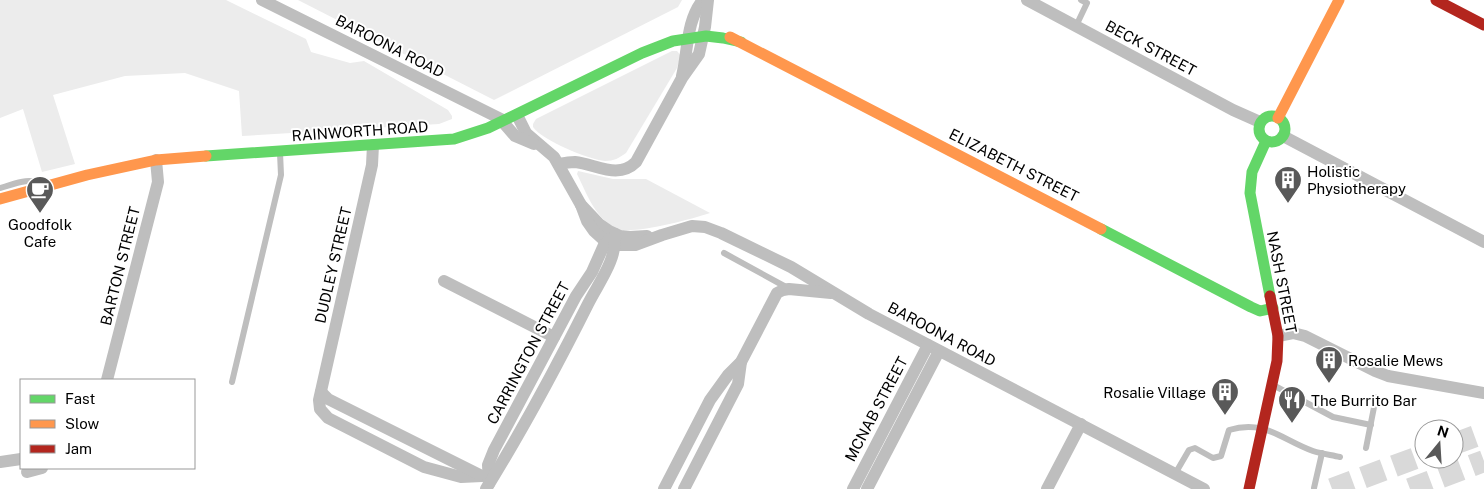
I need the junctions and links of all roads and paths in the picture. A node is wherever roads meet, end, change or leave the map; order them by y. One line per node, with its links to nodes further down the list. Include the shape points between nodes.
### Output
1 (262, 0): 15 (street, BAROONA ROAD)
2 (702, 0): 10 (street)
3 (708, 0): 11 (street)
4 (1081, 0): 9 (lane, via 1087,3)
5 (1339, 0): 14 (street)
6 (1436, 0): 8 (street)
7 (1032, 1): 9 (street, BECK STREET)
8 (1484, 25)
9 (1076, 26): 16 (street, BECK STREET)
10 (690, 32): 11 (street, ELIZABETH STREET); 12 (street); 13 (street, RAINWORTH ROAD, via 676,32 657,45)
11 (704, 32): 12 (street, via 697,57); 33 (street, ELIZABETH STREET, via 720,32 741,42 1251,307 1260,311)
12 (682, 78): 23 (street, via 632,166 611,171 576,162)
13 (517, 115): 15 (street, RAINWORTH ROAD); 20 (street, BAROONA ROAD, via 526,133)
14 (1278, 118): 16 (street, via 1270,116); 17 (street, via 1285,128)
15 (503, 121): 19 (street, RAINWORTH ROAD, via 470,135 447,140); 20 (street, BAROONA ROAD, via 517,137)
16 (1260, 122): 18 (street, via 1258,131)
17 (1283, 136): 18 (street, via 1277,141); 28 (street)
18 (1266, 141): 33 (street, NASH STREET, via 1252,172 1250,194)
19 (373, 145): 21 (street, RAINWORTH ROAD); 41 (street, DUDLEY STREET, via 372,165)
20 (541, 147): 23 (street, BAROONA ROAD)
21 (280, 152): 22 (street, RAINWORTH ROAD); 39 (lane, via 281,175)
22 (156, 160): 24 (street, RAINWORTH ROAD); 38 (street, BARTON STREET, via 158,182)
23 (559, 164): 27 (street, BAROONA ROAD, via 591,228)
24 (48, 186): 25 (lane, RAINWORTH ROAD, via 33,180); 26 (street, RAINWORTH ROAD)
25 (0, 188)
26 (0, 199)
27 (612, 240): 32 (street, BAROONA ROAD, via 632,246 692,226 710,228 791,267); 35 (street, CARRINGTON STREET); 55 (street, CARRINGTON STREET, via 610,262 552,377 530,417)
28 (1484, 242)
29 (724, 253): 31 (lane)
30 (444, 281): 35 (street)
31 (789, 289): 32 (street); 37 (street, via 780,291 776,296)
32 (837, 294): 36 (street, BAROONA ROAD)
33 (1273, 308): 34 (street, NASH STREET)
34 (1278, 336): 40 (street, NASH STREET); 42 (street, via 1294,333 1305,336 1388,376)
35 (554, 337): 55 (street, CARRINGTON STREET, via 490,458)
36 (934, 348): 44 (street, BAROONA ROAD); 59 (street, MCNAB STREET); 60 (street, MCNAB STREET)
37 (741, 362): 57 (street, via 710,400); 58 (street, via 738,384)
38 (107, 379)
39 (232, 382)
40 (1272, 384): 45 (lane, via 1333,417); 46 (street, NASH STREET)
41 (321, 392): 55 (street, via 328,399); 55 (street, DUDLEY STREET, via 319,408 326,416 389,450 441,473)
42 (1484, 393)
43 (1376, 398): 45 (lane)
44 (1081, 424): 54 (street, BAROONA ROAD); 61 (street)
45 (1371, 425): 47 (lane)
46 (1262, 427): 48 (lane); 54 (lane, via 1242,426 1229,430 1221,456 1213,458 1195,448 1188,450); 63 (street, NASH STREET)
47 (1366, 448)
48 (1322, 453): 49 (lane); 56 (lane)
49 (1340, 457)
50 (20, 459): 51 (street)
51 (0, 462)
52 (38, 469): 53 (street)
53 (27, 472)
54 (1175, 474): 62 (street, BAROONA ROAD)
55 (487, 481)
56 (1314, 488)
57 (664, 489)
58 (684, 489)
59 (853, 489)
60 (867, 489)
61 (1048, 489)
62 (1204, 489)
63 (1249, 489)

